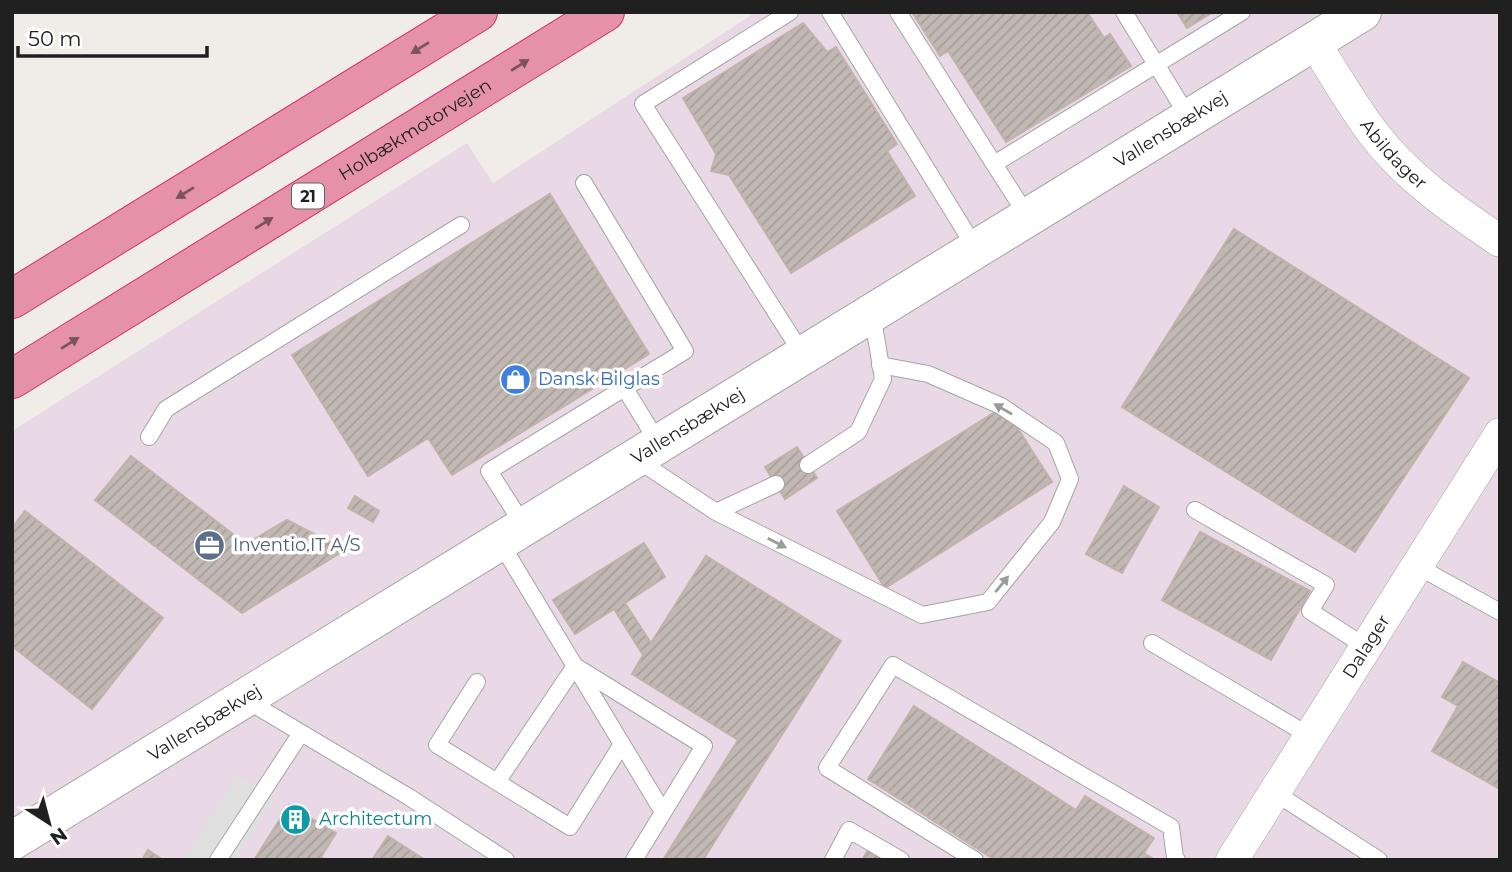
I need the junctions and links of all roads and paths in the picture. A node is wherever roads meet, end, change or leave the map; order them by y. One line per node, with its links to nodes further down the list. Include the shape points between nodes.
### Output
1 (478, 12): 18 (highway, one-way to 18)
2 (605, 12): 22 (highway, Holbækmotorvejen / 21, one-way to 2)
3 (790, 12): 20 (lane, via 643,104)
4 (830, 12): 17 (lane)
5 (898, 12): 12 (lane)
6 (1124, 12): 10 (lane)
7 (1242, 12): 10 (lane)
8 (1362, 12): 9 (street, Vallensbækvej)
9 (1314, 41): 11 (street, Vallensbækvej); 16 (street, Abildager, via 1373,133 1457,213)
10 (1156, 65): 11 (lane); 12 (lane)
11 (1189, 118): 14 (street, Vallensbækvej)
12 (994, 164): 14 (lane)
13 (583, 183): 23 (lane, via 684,351)
14 (1028, 217): 17 (street, Vallensbækvej)
15 (461, 225): 25 (lane, via 166,409)
16 (1500, 241)
17 (976, 249): 19 (street, Vallensbækvej)
18 (12, 299)
19 (872, 313): 20 (street, Vallensbækvej); 21 (lane)
20 (803, 355): 26 (street, Vallensbækvej)
21 (880, 365): 27 (lane, via 883,379 858,432); 30 (lane, one-way to 21, via 922,615 988,601 1052,522 1069,479 1056,443 1001,406 928,373)
22 (12, 379)
23 (624, 387): 26 (lane); 31 (lane, via 489,471)
24 (1500, 434): 32 (street, Dalager)
25 (149, 438)
26 (647, 451): 30 (lane); 31 (street, Vallensbækvej)
27 (808, 465)
28 (776, 484): 30 (lane)
29 (1195, 510): 35 (lane, via 1326,585 1310,611)
30 (716, 512)
31 (512, 534): 36 (lane); 38 (street, Vallensbækvej)
32 (1417, 566): 33 (lane); 35 (street, Dalager)
33 (1500, 612)
34 (1152, 643): 40 (lane)
35 (1366, 647): 40 (street, Dalager)
36 (575, 666): 41 (lane); 42 (lane); 44 (lane, via 704,746)
37 (477, 682): 42 (lane, via 437,746)
38 (244, 699): 39 (lane); 45 (street, Vallensbækvej)
39 (301, 733): 46 (lane); 47 (lane)
40 (1310, 736): 43 (street, Dalager)
41 (622, 744): 42 (lane, via 570,827); 44 (lane)
42 (497, 782)
43 (1274, 792): 53 (street, Dalager); 54 (lane)
44 (663, 812): 48 (lane)
45 (12, 841)
46 (218, 860)
47 (506, 860)
48 (634, 860)
49 (832, 860): 50 (lane, via 849,830)
50 (901, 860)
51 (975, 860): 52 (lane, via 827,768 893,665 1171,827)
52 (1177, 860)
53 (1231, 860)
54 (1379, 860)

